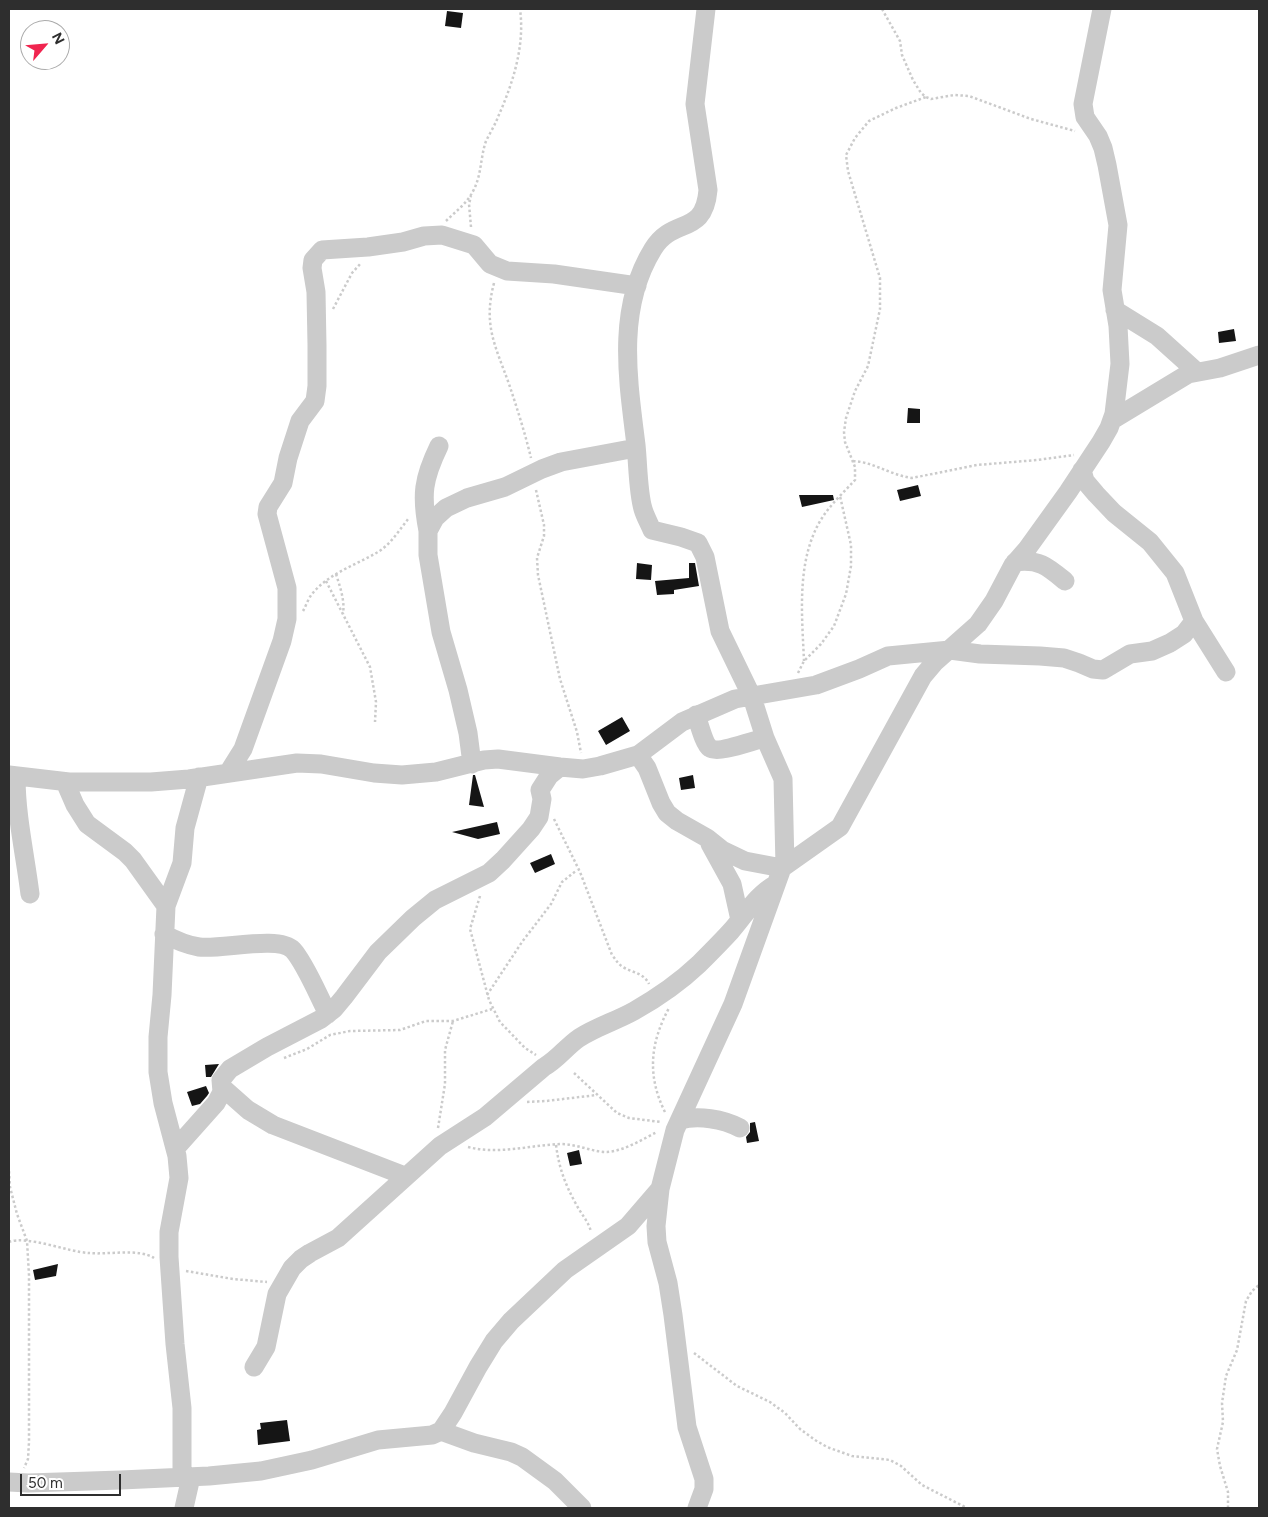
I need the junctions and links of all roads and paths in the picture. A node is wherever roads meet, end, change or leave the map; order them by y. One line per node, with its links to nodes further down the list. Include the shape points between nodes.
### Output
1 (520, 9): 7 (path, via 520,44 513,79 486,142)
2 (706, 9): 12 (street, via 695,104 708,190 707,204 699,219 660,238)
3 (882, 9): 5 (path, via 900,41 902,55 913,80)
4 (1102, 9): 6 (street, via 1083,104 1085,117)
5 (926, 97): 6 (path, via 969,96 1031,119); 21 (path, via 869,121 846,155 848,172 880,278 880,309 868,366 846,418 845,442)
6 (1098, 136): 13 (street, via 1108,165 1118,226 1112,290)
7 (472, 194): 8 (path, via 443,224); 9 (path, via 469,204)
8 (424, 236): 9 (street, via 442,235); 14 (street, via 368,247 322,250 313,260 312,268)
9 (474, 245): 11 (street, via 490,264)
10 (365, 260): 14 (path, via 352,273 332,310)
11 (499, 267): 12 (street, via 507,271); 23 (path, via 489,311 491,336 516,405)
12 (636, 286): 19 (street, via 627,336 627,372)
13 (1115, 310): 16 (street, via 1157,336); 17 (street, via 1120,364)
14 (317, 324): 32 (street, via 315,401 300,421 283,483 267,514 287,588)
15 (1259, 355): 16 (street)
16 (1197, 372): 17 (street, via 1188,374)
17 (1112, 420): 20 (street)
18 (439, 446): 26 (street, via 423,493)
19 (636, 448): 23 (street, via 561,462); 38 (street, via 642,508 652,530 698,543 705,557 720,631)
20 (1093, 454): 21 (path, via 993,463 912,478 865,461); 22 (street)
21 (853, 461): 24 (path, via 855,480)
22 (1082, 470): 27 (street); 33 (street, via 1085,481 1096,494 1150,542 1175,573)
23 (532, 474): 26 (street, via 446,508); 45 (path, via 544,525 538,575 560,679 577,732)
24 (840, 496): 35 (path, via 822,517 805,562 802,611); 35 (path, via 851,545 852,566 846,594 834,626)
25 (410, 516): 28 (path, via 387,545)
26 (428, 532): 43 (street, via 428,555 441,632 458,690)
27 (1015, 562): 30 (street, via 1039,563); 34 (street, via 978,624)
28 (336, 574): 29 (path); 31 (path, via 343,596)
29 (326, 581): 31 (path); 32 (path, via 312,594 302,614)
30 (1065, 581)
31 (343, 614): 40 (path, via 370,667 376,702)
32 (287, 619): 46 (street, via 243,749)
33 (1194, 622): 34 (street, via 1170,643 1152,651 1130,654 1103,670 1064,658); 36 (street)
34 (950, 650): 37 (street, via 888,656 816,685); 55 (street, via 923,676 840,827)
35 (804, 661): 37 (path)
36 (1226, 672)
37 (794, 688): 38 (street)
38 (752, 697): 39 (street, via 735,699); 41 (street)
39 (696, 715): 41 (street, via 707,744 716,751); 42 (street)
40 (375, 722)
41 (764, 738): 55 (street, via 783,779)
42 (638, 755): 45 (street); 52 (street, via 667,813)
43 (472, 764): 44 (street, via 498,759); 46 (street, via 402,775 297,763)
44 (560, 767): 45 (street); 50 (street, via 540,790)
45 (583, 769)
46 (228, 773): 48 (street)
47 (12, 775): 49 (street); 51 (street, via 16,805)
48 (199, 777): 49 (street, via 151,782); 57 (street, via 186,828 182,863)
49 (65, 782): 57 (street, via 87,824 133,860)
50 (542, 799): 53 (path); 54 (street, via 539,817 531,829)
51 (14, 822): 56 (street, via 21,838)
52 (707, 838): 55 (street, via 745,861); 58 (street, via 732,884)
53 (577, 870): 60 (path, via 562,882); 61 (path, via 612,955 618,963 647,980)
54 (488, 873): 60 (path, via 470,929); 63 (street, via 435,900 413,918 378,952)
55 (781, 873): 58 (street); 71 (street, via 732,1004)
56 (30, 894)
57 (166, 906): 59 (street)
58 (740, 920): 61 (street)
59 (164, 934): 63 (street, via 201,947 283,944 292,949 301,961); 75 (street, via 158,1072)
60 (487, 995): 62 (path)
61 (661, 1003): 66 (street, via 601,1025 579,1038); 71 (path, via 652,1063 661,1105)
62 (492, 1009): 64 (path); 66 (path, via 525,1048)
63 (328, 1014): 68 (street, via 244,1059 221,1080)
64 (453, 1021): 65 (path, via 426,1022 400,1030 350,1031 330,1035); 73 (path, via 446,1050)
65 (282, 1058)
66 (554, 1061): 70 (street)
67 (574, 1073): 69 (path)
68 (222, 1087): 75 (street, via 216,1103); 77 (street, via 267,1122)
69 (597, 1095): 70 (path, via 540,1102); 71 (path, via 617,1113 629,1118)
70 (506, 1100): 73 (street)
71 (673, 1125): 72 (street, via 690,1117); 74 (path, via 607,1152); 78 (street)
72 (740, 1128)
73 (442, 1145): 74 (path, via 488,1150); 77 (street)
74 (556, 1145): 81 (path, via 560,1171 590,1226)
75 (175, 1149): 82 (street, via 179,1178 169,1232)
76 (9, 1171): 79 (path, via 10,1187)
77 (405, 1176): 83 (street, via 338,1238 301,1259)
78 (660, 1189): 81 (street, via 628,1226); 85 (street, via 656,1226)
79 (27, 1241): 80 (path); 82 (path, via 88,1254 149,1254); 89 (path, via 29,1442 24,1469)
80 (9, 1242)
81 (591, 1252): 87 (street, via 565,1270 494,1341)
82 (170, 1267): 83 (path); 88 (street)
83 (282, 1284): 86 (street, via 266,1347)
84 (1259, 1285): 94 (path, via 1246,1301 1222,1403 1223,1422 1217,1449 1228,1492)
85 (676, 1340): 92 (street, via 687,1427 704,1479 704,1490); 93 (path, via 737,1386 770,1402 815,1440 852,1456 890,1460 922,1485)
86 (254, 1367)
87 (441, 1431): 88 (street, via 432,1435 378,1440 321,1458 261,1471); 91 (street, via 522,1457 555,1481)
88 (187, 1477): 89 (street, via 56,1483); 90 (street)
89 (14, 1478)
90 (184, 1508)
91 (582, 1508)
92 (697, 1508)
93 (966, 1508)
94 (1228, 1508)

